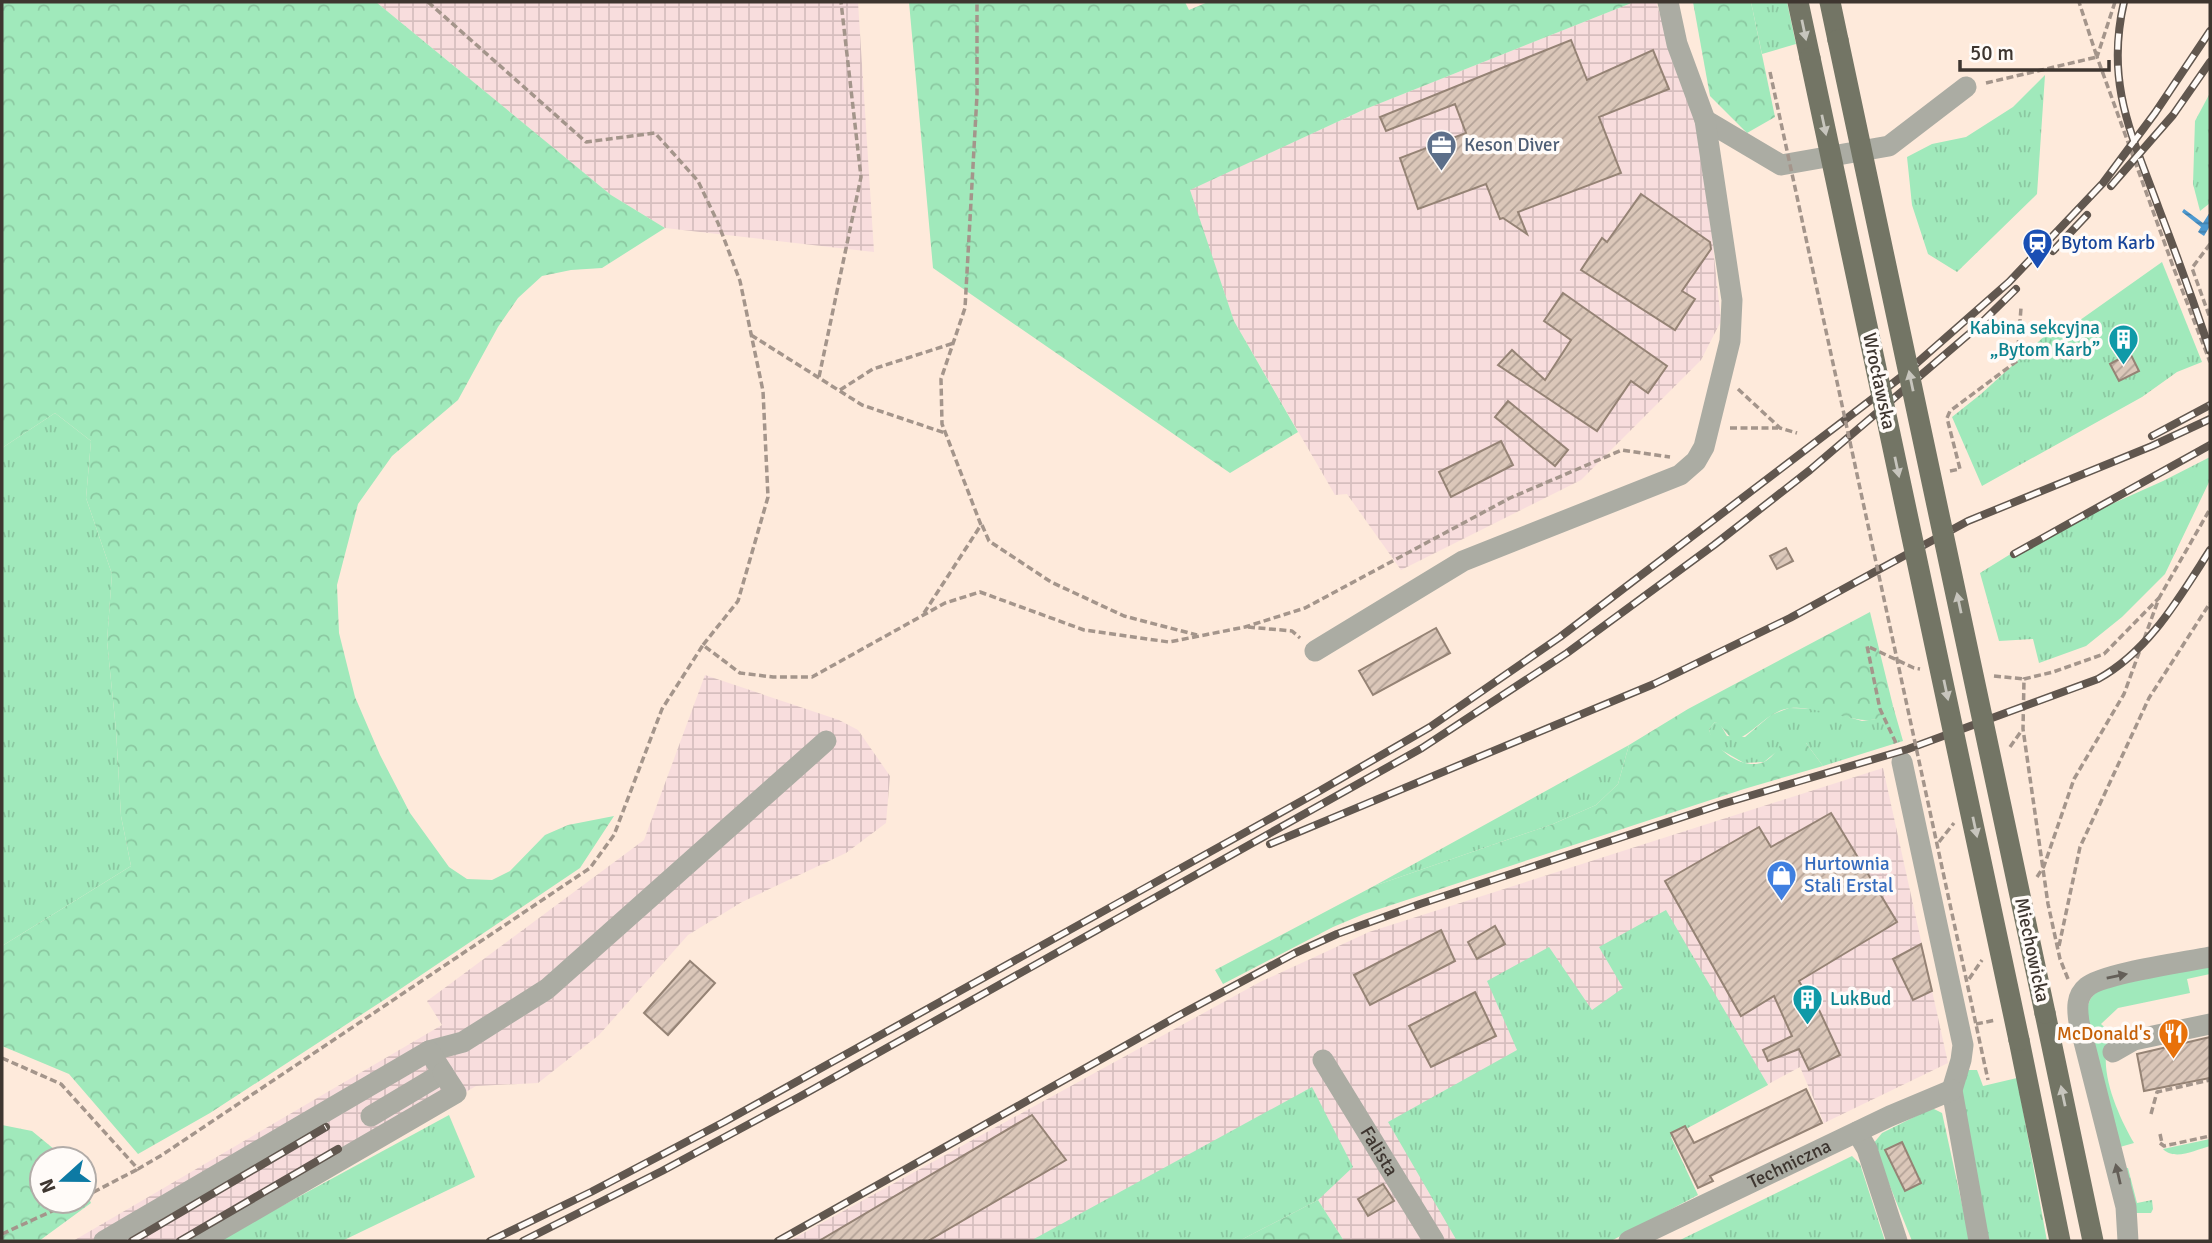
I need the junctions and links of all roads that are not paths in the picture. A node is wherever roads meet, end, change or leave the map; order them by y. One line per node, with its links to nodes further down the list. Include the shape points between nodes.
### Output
1 (1668, 2): 5 (street, via 1677,44)
2 (1798, 2): 10 (main road, Wrocławska, one-way to 10, bridge)
3 (1830, 2): 8 (main road, Wrocławska, one-way to 3, bridge)
4 (1966, 87): 5 (street, via 1889,146 1781,165)
5 (1705, 120): 6 (street, via 1732,300 1723,376 1710,429 1696,461 1680,475 1463,561)
6 (1315, 651)
7 (826, 741): 13 (street, via 547,989 463,1042)
8 (1988, 742): 27 (main road, Miechowicka, one-way to 8, bridge)
9 (1899, 752): 17 (street, via 1963,1045)
10 (1961, 760): 26 (main road, Miechowicka, one-way to 26, bridge)
11 (2210, 957): 28 (street, one-way to 11, via 2126,1207 2078,1003 2086,987 2104,978)
12 (2210, 1024): 14 (street, via 2134,1040)
13 (429, 1051): 16 (street); 20 (street)
14 (2113, 1052)
15 (1323, 1060): 22 (street, Falista)
16 (443, 1073): 18 (street); 21 (street, via 456,1093)
17 (1952, 1090): 19 (street, Techniczna); 25 (street)
18 (371, 1116)
19 (1857, 1132): 23 (street, Techniczna); 24 (street, via 1867,1149)
20 (104, 1241)
21 (201, 1241)
22 (1434, 1241)
23 (1629, 1241)
24 (1897, 1241)
25 (1979, 1241)
26 (2060, 1241)
27 (2093, 1241)
28 (2127, 1241)

